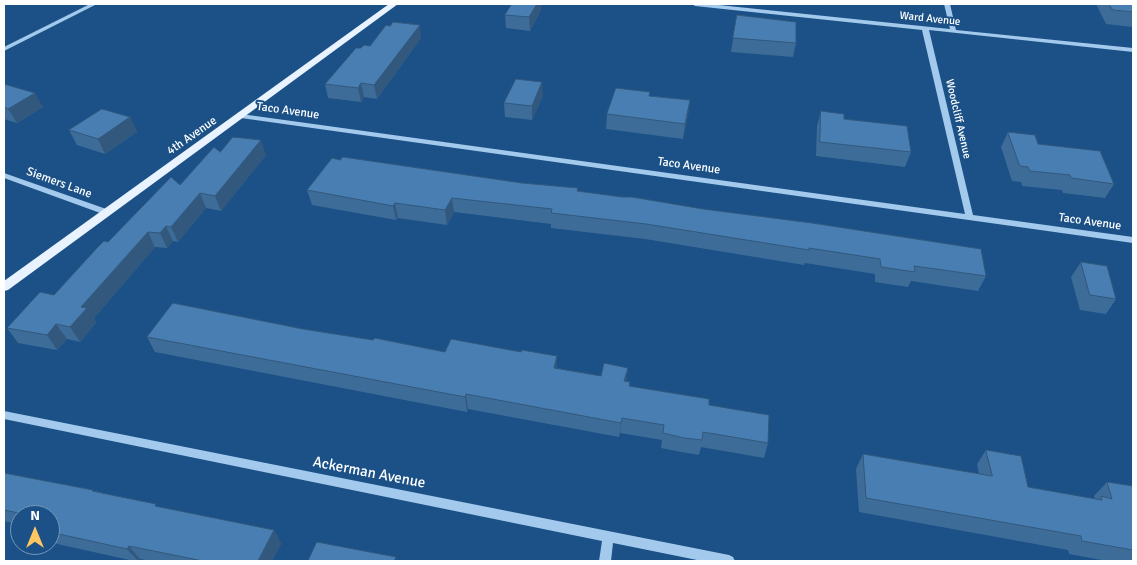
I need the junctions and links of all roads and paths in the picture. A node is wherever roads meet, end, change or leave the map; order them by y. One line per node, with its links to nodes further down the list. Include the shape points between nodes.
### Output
1 (94, 4): 7 (street)
2 (394, 4): 9 (main road, 4th Avenue)
3 (694, 4): 5 (street, Ward Avenue)
4 (947, 4): 6 (street)
5 (924, 28): 6 (street, Ward Avenue); 12 (street, Woodcliff Avenue)
6 (954, 32): 8 (street, Ward Avenue)
7 (4, 49)
8 (1133, 50)
9 (241, 116): 11 (main road, 4th Avenue); 12 (street, Taco Avenue)
10 (4, 175): 11 (street, Siemers Lane)
11 (106, 212): 14 (main road, 4th Avenue)
12 (969, 216): 13 (street, Taco Avenue)
13 (1133, 240)
14 (4, 287)
15 (4, 414): 16 (street, Ackerman Avenue)
16 (608, 537): 17 (street); 18 (street, Ackerman Avenue)
17 (606, 561)
18 (729, 561)

